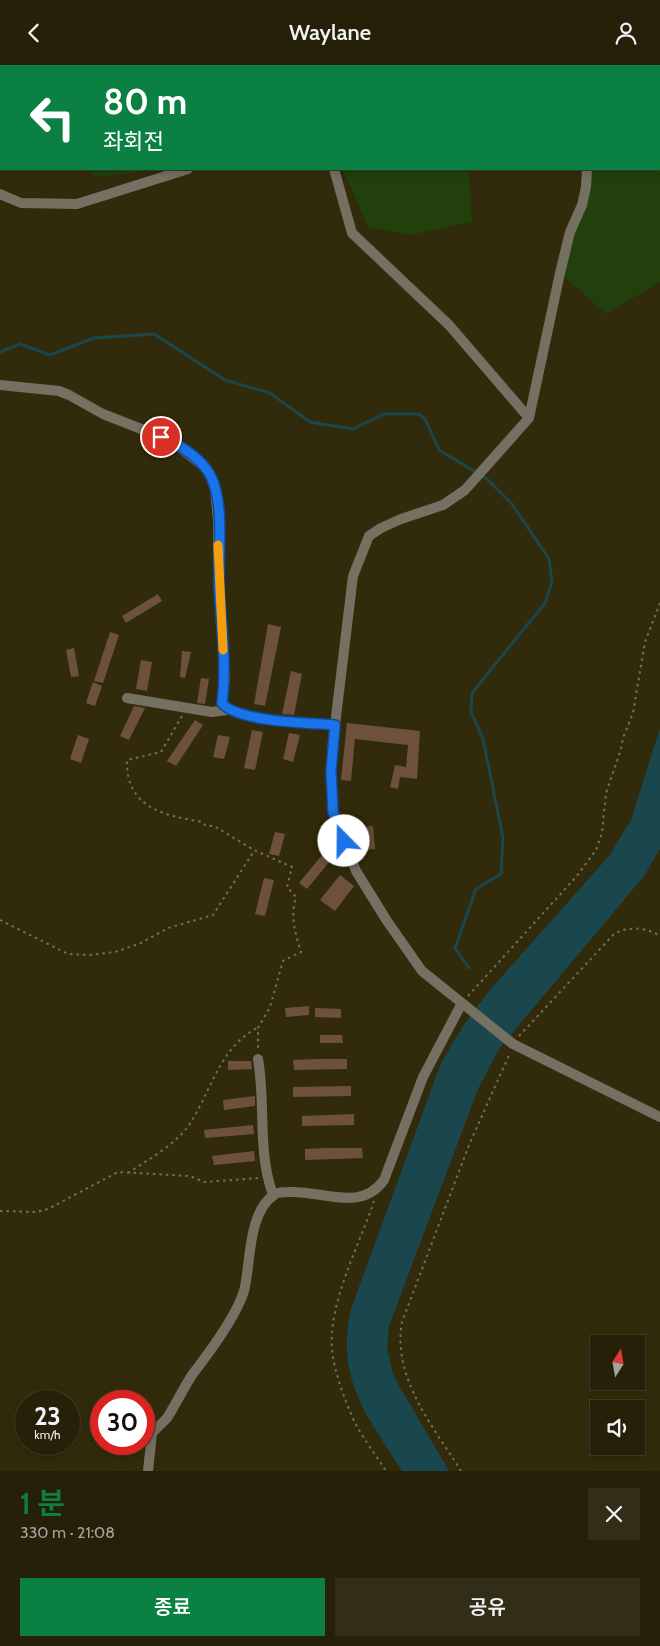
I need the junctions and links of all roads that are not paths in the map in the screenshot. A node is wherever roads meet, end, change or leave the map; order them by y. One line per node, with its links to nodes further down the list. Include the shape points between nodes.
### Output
1 (185, 170): 4 (street, via 77,204 21,203)
2 (334, 170): 6 (street, via 352,233 449,325)
3 (587, 170): 6 (street, via 582,205 570,231 560,273)
4 (0, 194)
5 (0, 385): 8 (street, via 59,391 69,395 103,414 172,441 207,469 218,511 218,572 225,677 222,703)
6 (530, 417): 9 (street, via 465,489 443,505 401,519 369,536 353,575)
7 (127, 698): 8 (street, via 212,712)
8 (227, 710): 9 (street, via 271,720)
9 (335, 725): 10 (street, via 331,771 333,812 356,871 422,971)
10 (465, 1006): 12 (street, via 510,1043); 13 (street, via 423,1077 384,1181 378,1189 358,1198 300,1192)
11 (258, 1059): 13 (street, via 262,1082 264,1163)
12 (660, 1117)
13 (273, 1195): 14 (street, via 253,1231 245,1287 237,1309 167,1418 152,1433)
14 (148, 1471)

